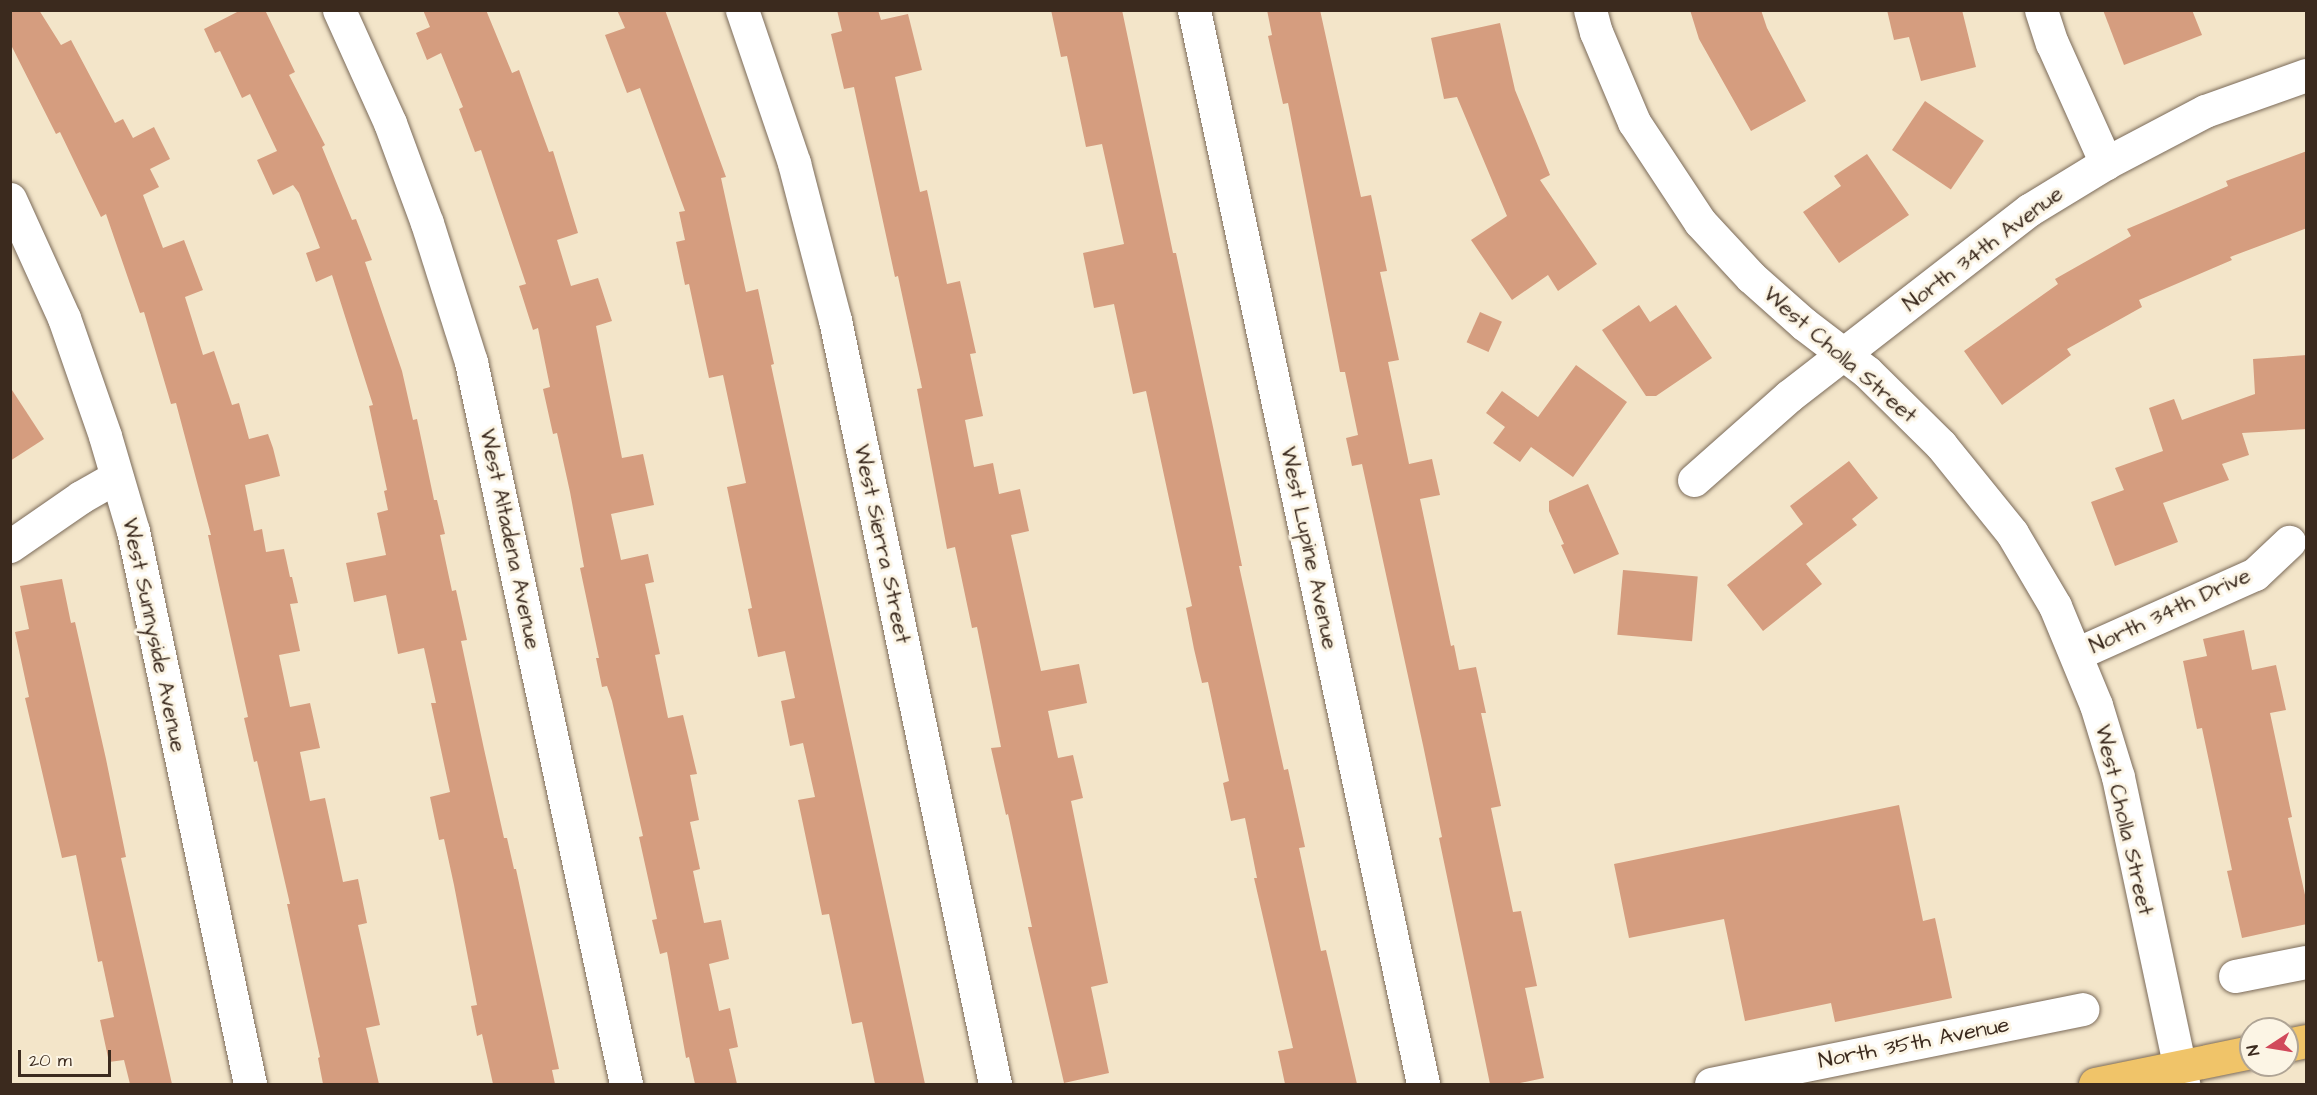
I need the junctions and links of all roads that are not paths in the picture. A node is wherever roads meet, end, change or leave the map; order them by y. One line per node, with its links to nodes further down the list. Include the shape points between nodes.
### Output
1 (339, 10): 21 (street, West Altadena Avenue, via 394,134 471,362)
2 (742, 10): 22 (street, West Sierra Street, via 794,163 835,320)
3 (1194, 10): 23 (street, West Lupine Avenue)
4 (1590, 10): 9 (street, West Cholla Street, via 1634,122 1700,222 1752,277)
5 (2041, 10): 7 (street)
6 (2307, 75): 7 (street, North 34th Avenue, via 2205,111)
7 (2106, 163): 9 (street, North 34th Avenue, via 2028,210)
8 (10, 199): 10 (street, West Sunnyside Avenue, via 64,318)
9 (1844, 355): 11 (street, North 34th Avenue, via 1789,396); 14 (street, West Cholla Street, via 1867,372 1941,445 1984,497 2055,606)
10 (116, 477): 13 (street); 20 (street, West Sunnyside Avenue, via 133,531)
11 (1694, 480)
12 (2289, 542): 14 (street, North 34th Drive, via 2255,573)
13 (10, 546)
14 (2076, 654): 19 (street, West Cholla Street, via 2118,777)
15 (2307, 962): 16 (street)
16 (2235, 976)
17 (2082, 1009): 24 (street, North 35th Avenue)
18 (2239, 1056): 19 (main road)
19 (2181, 1076): 25 (main road)
20 (250, 1084)
21 (626, 1084)
22 (996, 1084)
23 (1423, 1084)
24 (1711, 1084)
25 (2095, 1084)

